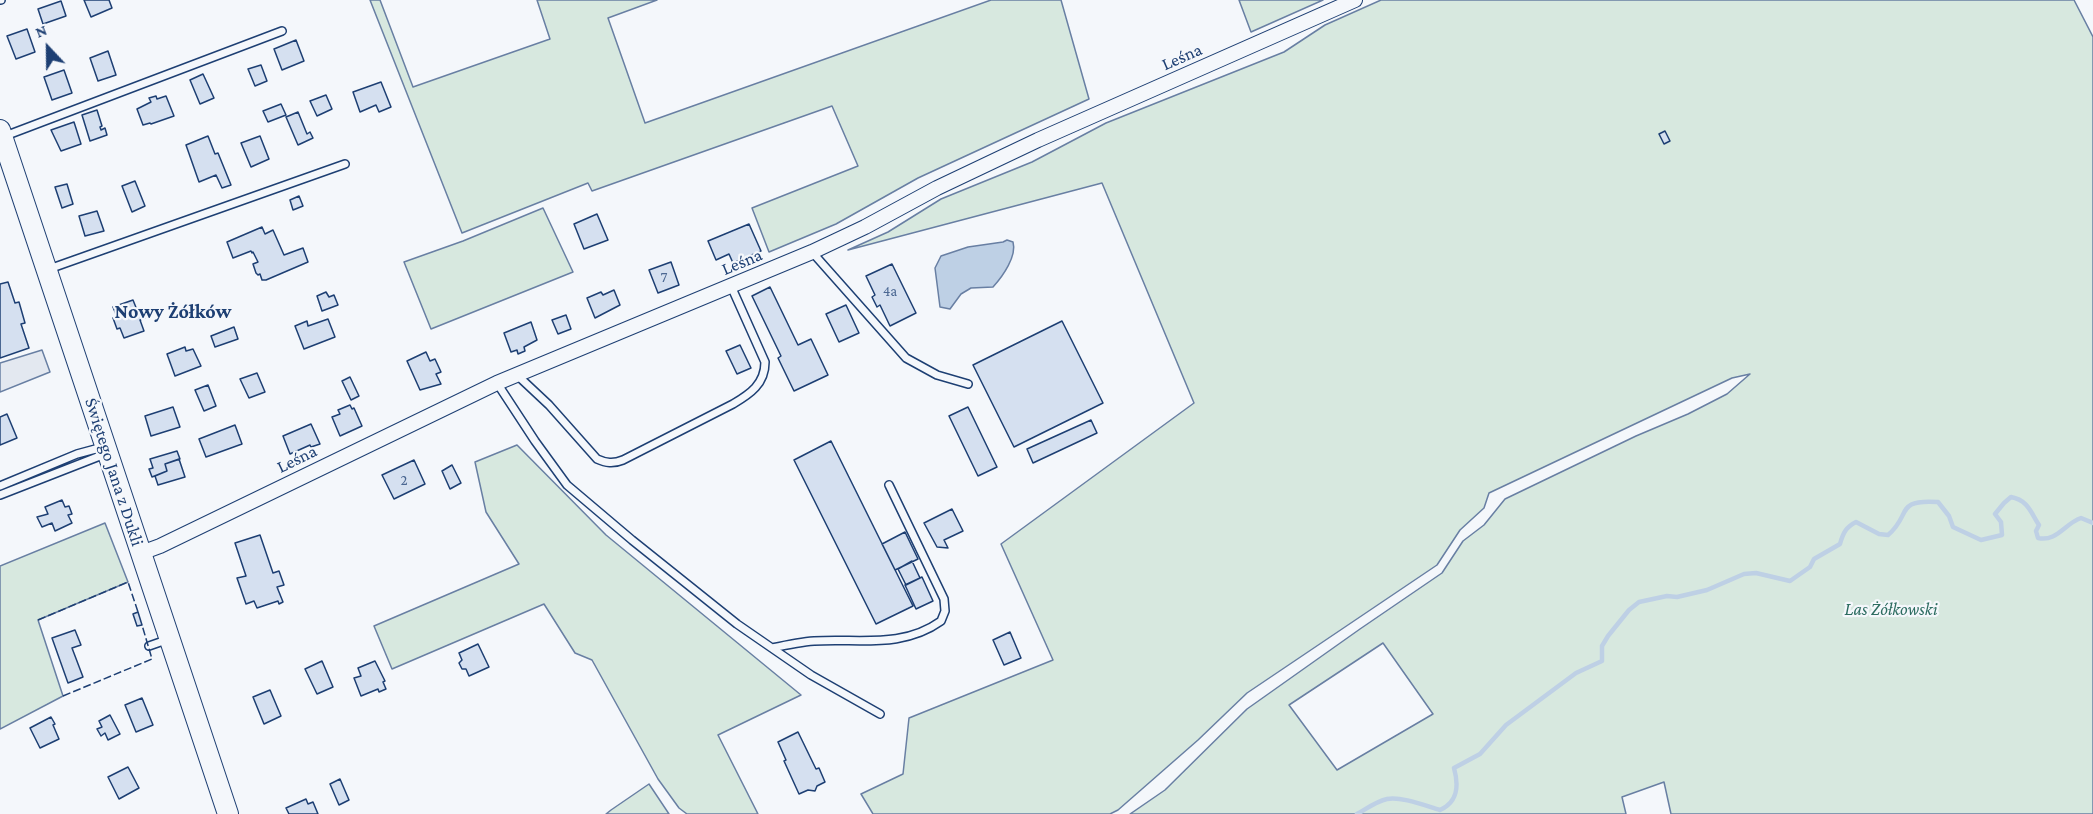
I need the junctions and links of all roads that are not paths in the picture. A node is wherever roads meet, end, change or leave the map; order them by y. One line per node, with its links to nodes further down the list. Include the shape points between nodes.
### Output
1 (1355, 0): 5 (street, Leśna, via 1038,140)
2 (282, 31): 3 (lane)
3 (1, 133): 6 (main road, Świętego Jana z Dukli)
4 (345, 164): 6 (lane)
5 (812, 252): 7 (street, Leśna); 10 (lane, via 906,358 938,375)
6 (46, 269): 11 (main road, Świętego Jana z Dukli)
7 (731, 286): 8 (street, Leśna); 8 (lane, via 763,355 762,378 748,395 733,404 616,463 597,459)
8 (517, 375): 9 (street, Leśna)
9 (497, 383): 15 (street, Leśna); 18 (lane, via 567,485 736,624)
10 (968, 384)
11 (107, 450): 13 (lane, via 77,454); 14 (lane); 15 (main road, Świętego Jana z Dukli)
12 (889, 485): 18 (lane, via 944,599 941,621 892,640 814,641)
13 (0, 486)
14 (0, 495)
15 (141, 553): 16 (main road, Świętego Jana z Dukli)
16 (170, 639): 17 (lane); 20 (main road, Świętego Jana z Dukli)
17 (149, 646)
18 (772, 648): 19 (lane)
19 (880, 714)
20 (228, 814)

